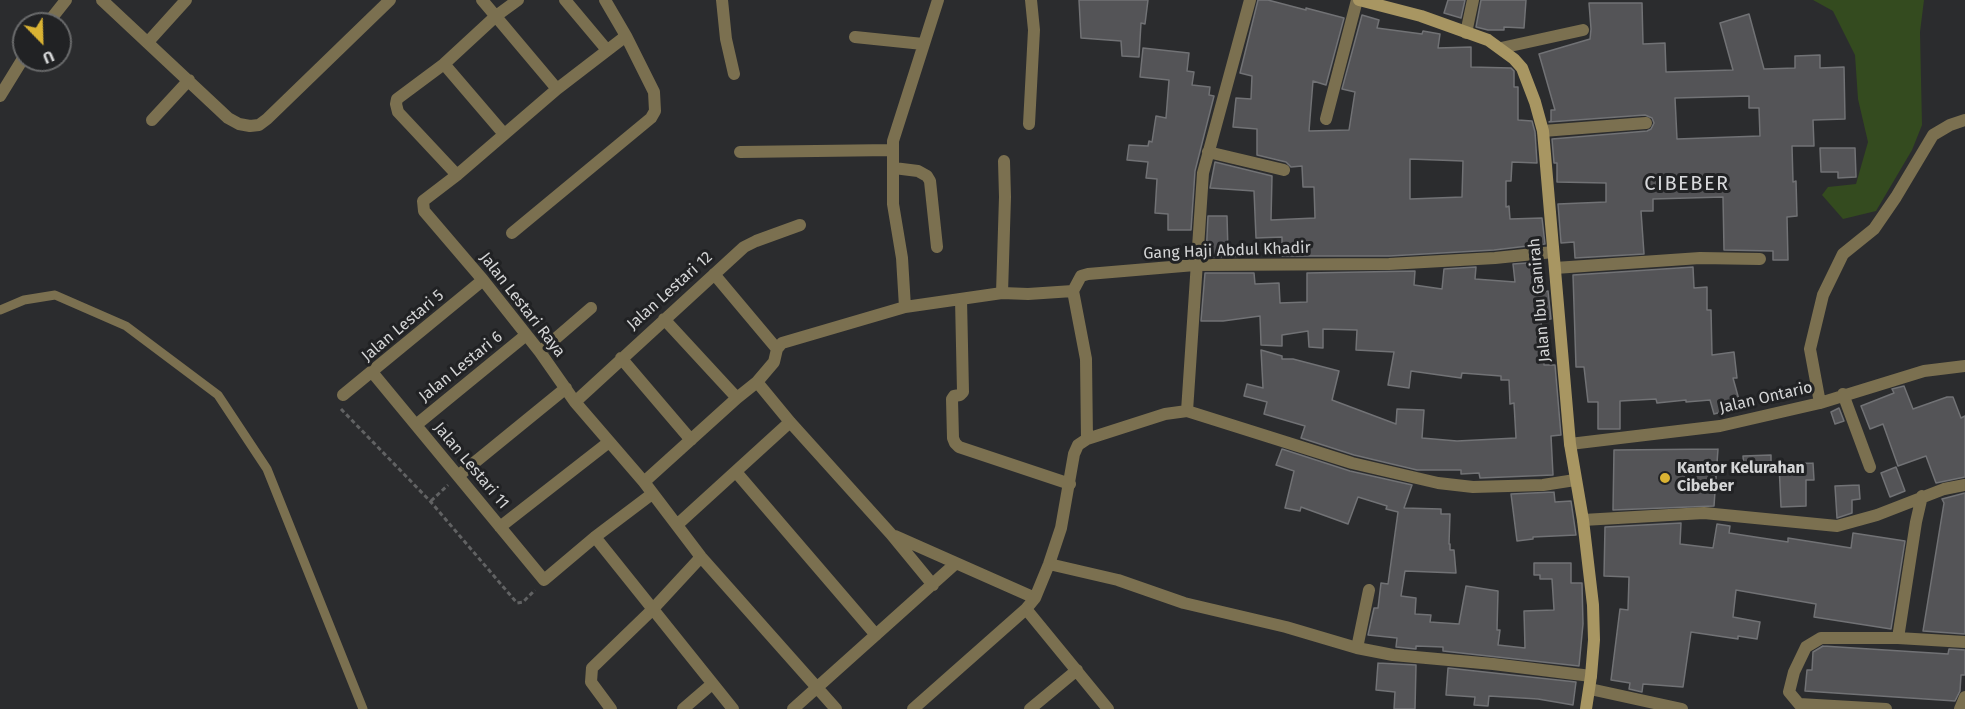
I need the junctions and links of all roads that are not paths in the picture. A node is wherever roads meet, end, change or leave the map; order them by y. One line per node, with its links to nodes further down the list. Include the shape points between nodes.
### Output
1 (66, 0): 15 (street)
2 (102, 0): 21 (street)
3 (186, 0): 21 (street)
4 (390, 0): 28 (street, via 259,125 239,124 228,117)
5 (482, 0): 16 (street)
6 (518, 0): 16 (street)
7 (565, 0): 24 (street)
8 (605, 0): 19 (street)
9 (722, 0): 27 (street)
10 (938, 0): 22 (street)
11 (1031, 0): 35 (street, via 1034,30)
12 (1250, 0): 40 (street)
13 (1358, 0): 18 (main road, Jalan Ibu Ganirah, via 1454,26); 31 (street)
14 (1473, 0): 18 (street)
15 (56, 12)
16 (496, 16): 25 (street); 29 (street)
17 (1583, 30): 23 (street)
18 (1466, 33): 23 (main road, Jalan Ibu Ganirah)
19 (626, 37): 24 (street, Jalan Lestari Raya); 46 (street, via 654,92 655,111 651,118)
20 (855, 37): 22 (street)
21 (148, 42): 28 (street)
22 (923, 44): 38 (street)
23 (1501, 48): 36 (main road, Jalan Ibu Ganirah, via 1522,68)
24 (607, 50): 29 (street, Jalan Lestari Raya)
25 (444, 64): 37 (street); 44 (street, via 397,99 396,108)
26 (15, 72): 30 (street)
27 (734, 74)
28 (189, 80): 32 (street)
29 (557, 89): 37 (street, Jalan Lestari Raya)
30 (0, 96)
31 (1326, 119)
32 (152, 120)
33 (1965, 120): 73 (street, via 1934,135 1874,229 1843,254 1823,295 1810,349)
34 (1646, 123): 36 (street)
35 (1029, 124)
36 (1543, 131): 48 (main road, Jalan Ibu Ganirah)
37 (504, 134): 44 (street, Jalan Lestari Raya)
38 (892, 150): 39 (street); 42 (street)
39 (740, 152)
40 (1208, 152): 43 (street); 50 (street)
41 (1004, 161): 55 (street)
42 (894, 168): 47 (street, via 918,171 930,181); 57 (street, via 893,204 903,258)
43 (1284, 170)
44 (457, 175): 53 (street, Jalan Lestari Raya, via 423,201 424,211)
45 (800, 225): 52 (street, Jalan Lestari 12, via 744,247)
46 (512, 233)
47 (937, 247)
48 (1553, 252): 50 (street, Gang Haji Abdul Khadir, via 1389,264); 51 (main road, Jalan Ibu Ganirah)
49 (1760, 259): 51 (street, via 1700,258)
50 (1195, 265): 54 (street, Gang Haji Abdul Khadir, via 1088,274 1081,276); 74 (street)
51 (1554, 268): 80 (main road, Jalan Ibu Ganirah)
52 (714, 274): 60 (street, Jalan Lestari 12); 62 (street)
53 (483, 280): 61 (street, Jalan Lestari Raya); 66 (street, Jalan Lestari 5)
54 (1073, 291): 55 (street); 77 (street, via 1086,359)
55 (1002, 293): 56 (street)
56 (961, 299): 57 (street); 86 (street, via 963,392 952,399 953,438 959,447)
57 (905, 307): 62 (street, via 786,340)
58 (591, 308): 63 (street)
59 (0, 310): 112 (lane, via 24,300 54,295 126,326 218,395 267,469)
60 (664, 319): 64 (street, Jalan Lestari 12); 71 (street)
61 (526, 335): 63 (street, Jalan Lestari Raya); 76 (street, Jalan Lestari 6)
62 (777, 349): 67 (street, via 774,362)
63 (540, 352): 68 (street, Jalan Lestari Raya)
64 (621, 358): 72 (street, Jalan Lestari 12); 78 (street)
65 (1965, 366): 69 (street, Jalan Ontario, via 1924,370)
66 (372, 372): 70 (street, Jalan Lestari 5); 76 (street, Jalan Lestari 11)
67 (757, 382): 71 (street); 75 (street)
68 (566, 388): 72 (street, Jalan Lestari Raya); 83 (street)
69 (1843, 394): 73 (street, Jalan Ontario); 81 (street)
70 (343, 395)
71 (737, 398): 78 (street)
72 (575, 402): 79 (street, Jalan Lestari Raya)
73 (1820, 403): 80 (street, Jalan Ontario, via 1720,426)
74 (1187, 411): 77 (street, via 1165,414); 84 (street, via 1352,463 1438,483 1473,487)
75 (790, 422): 82 (street); 93 (street)
76 (416, 425): 83 (street, Jalan Lestari 11)
77 (1087, 439): 86 (street, via 1074,454)
78 (691, 440): 85 (street)
79 (609, 442): 85 (street, Jalan Lestari Raya); 92 (street)
80 (1570, 444): 84 (main road, Jalan Ibu Ganirah)
81 (1870, 467)
82 (736, 472): 91 (street); 103 (street)
83 (458, 476): 92 (street, Jalan Lestari 11)
84 (1575, 480): 90 (main road, Jalan Ibu Ganirah)
85 (644, 482): 88 (street, Jalan Lestari Raya)
86 (1070, 484): 97 (street)
87 (1965, 485): 89 (street)
88 (652, 494): 91 (street, Jalan Lestari Raya); 94 (street)
89 (1922, 496): 90 (street, via 1837,526 1704,513); 104 (street)
90 (1582, 520): 108 (main road, Jalan Ibu Ganirah, via 1593,605)
91 (678, 524): 95 (street, Jalan Lestari Raya)
92 (500, 527): 94 (street, Jalan Lestari 11, via 544,580)
93 (891, 534): 96 (street); 98 (street)
94 (595, 537): 102 (street)
95 (702, 557): 102 (street); 110 (street, Jalan Lestari Raya)
96 (955, 564): 98 (street); 100 (street)
97 (1049, 564): 100 (street); 106 (street)
98 (933, 585): 103 (street)
99 (1369, 590): 106 (street)
100 (1035, 598): 101 (street)
101 (1026, 609): 107 (street); 118 (street)
102 (652, 610): 109 (street); 113 (street, via 592,668 591,682)
103 (876, 635): 110 (street)
104 (1898, 638): 105 (street); 123 (street, via 1814,641 1802,653 1790,686 1789,692 1799,704)
105 (1965, 642)
106 (1357, 648): 108 (street, via 1492,664)
107 (1077, 670): 119 (street); 120 (street)
108 (1591, 683): 121 (main road, Jalan Ibu Ganirah); 122 (street)
109 (712, 684): 114 (street); 115 (street)
110 (817, 688): 116 (street); 117 (street, Jalan Lestari Raya)
111 (1965, 697): 124 (street)
112 (363, 709)
113 (611, 709)
114 (682, 709)
115 (733, 709)
116 (793, 709)
117 (836, 709)
118 (913, 709)
119 (1030, 709)
120 (1108, 709)
121 (1586, 709)
122 (1682, 709)
123 (1886, 709)
124 (1960, 709)

